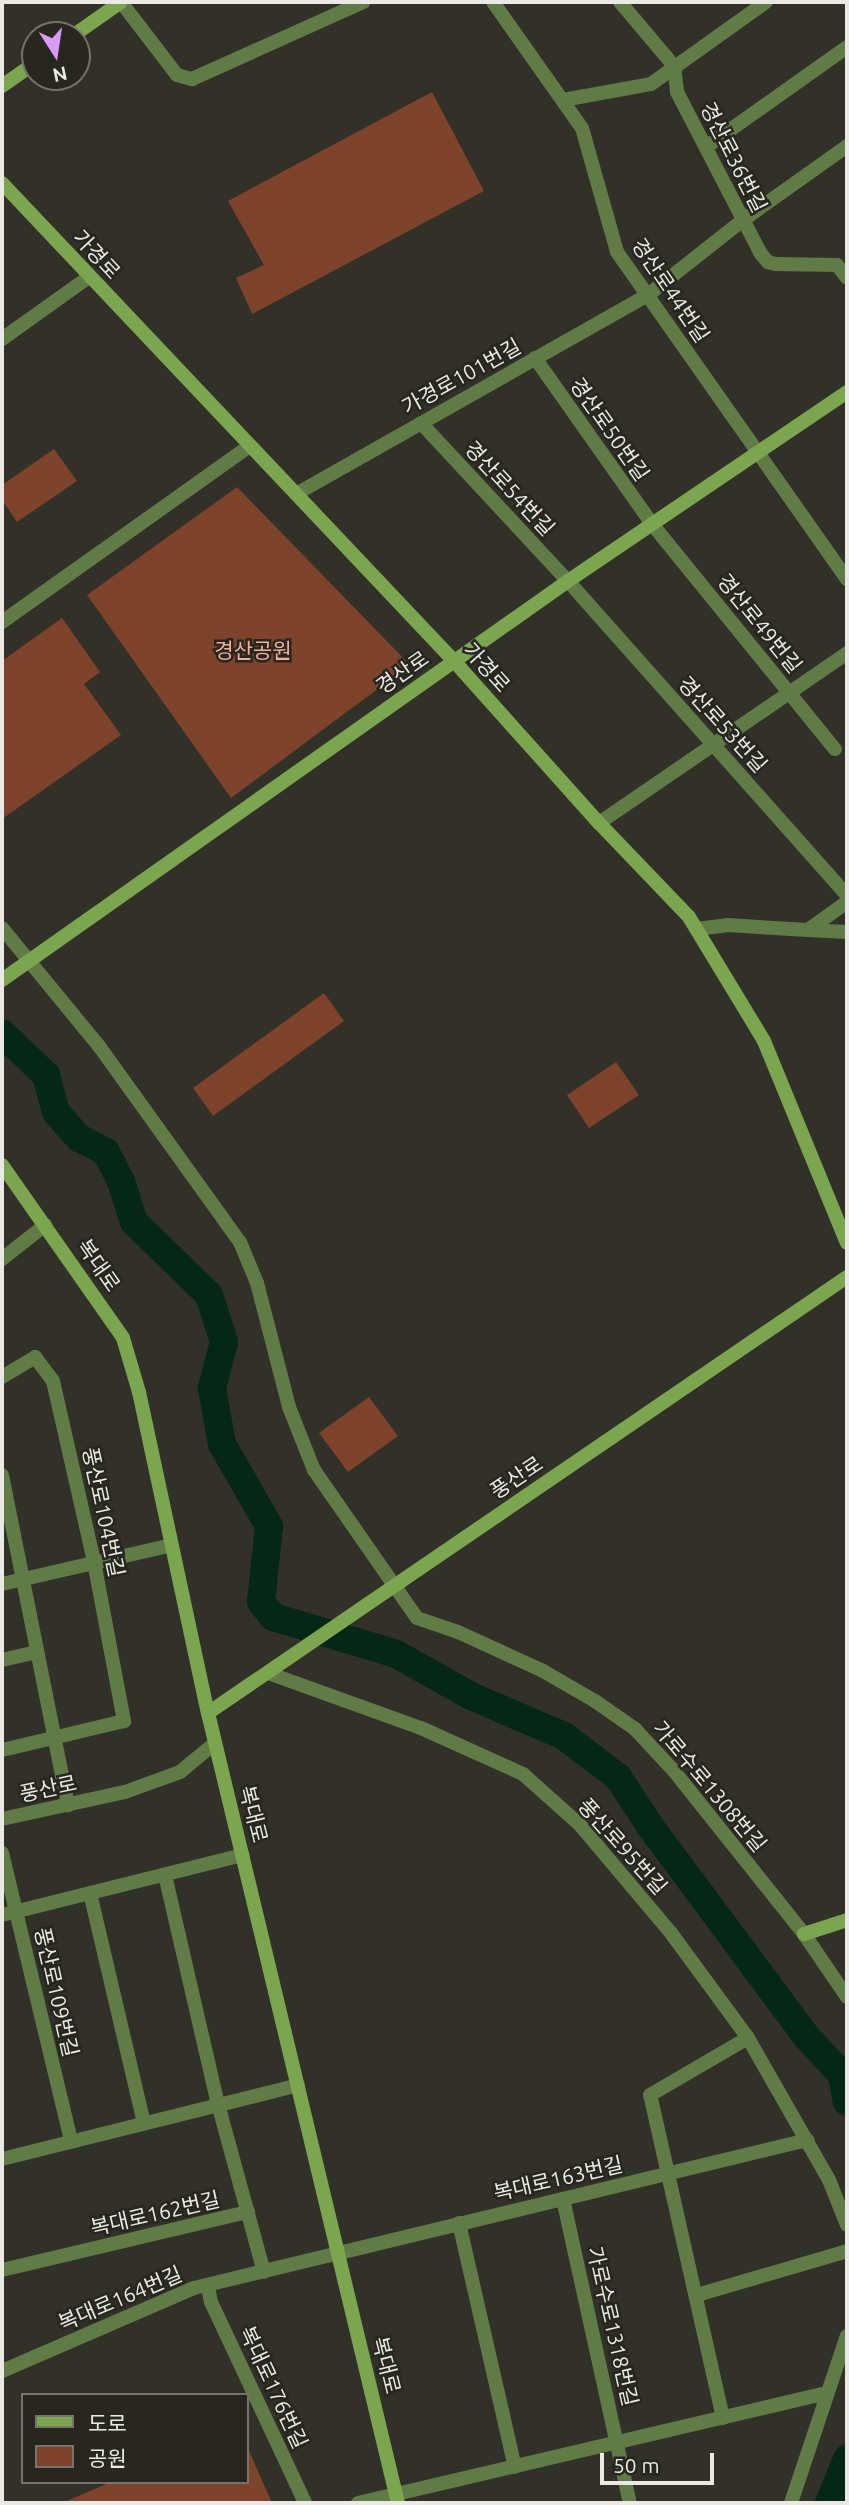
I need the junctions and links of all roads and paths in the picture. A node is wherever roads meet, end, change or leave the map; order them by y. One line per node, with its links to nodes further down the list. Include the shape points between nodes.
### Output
1 (121, 2): 2 (street, via 177,75 192,79); 6 (street)
2 (363, 2)
3 (494, 2): 11 (street, 경산로44번길)
4 (620, 2): 8 (street, 경산로36번길)
5 (757, 4): 8 (street)
6 (91, 23)
7 (847, 47): 13 (street)
8 (674, 66): 11 (street, via 651,84); 13 (street, 경산로36번길, via 677,92)
9 (21, 73): 10 (street)
10 (2, 86)
11 (563, 100): 19 (street, 경산로44번길, via 582,128 617,252)
12 (847, 146): 15 (street, 가경로101번길)
13 (706, 147): 15 (street, 경산로36번길)
14 (2, 183): 17 (street, 가경로)
15 (743, 220): 16 (street, 경산로36번길, via 768,262); 19 (street, 가경로101번길)
16 (842, 262): 18 (street, 경산로36번길)
17 (89, 276): 20 (street); 24 (street, 가경로)
18 (847, 278)
19 (648, 295): 21 (street, 가경로101번길); 25 (street, 경산로44번길)
20 (2, 339)
21 (535, 358): 23 (street, 가경로101번길); 27 (street, 경산로50번길)
22 (847, 391): 25 (street, 경산로)
23 (421, 423): 26 (street, 가경로101번길); 29 (street, 경산로54번길)
24 (248, 447): 26 (street, 가경로); 30 (street)
25 (757, 452): 27 (street, 경산로); 28 (street, 경산로44번길)
26 (296, 494): 32 (street, 가경로)
27 (652, 524): 29 (street, 경산로); 33 (street, 경산로49번길)
28 (847, 579)
29 (568, 582): 32 (street, 경산로); 34 (street, 경산로53번길)
30 (2, 622)
31 (847, 653): 33 (street)
32 (454, 661): 36 (street, 가경로); 43 (street, 경산로)
33 (789, 693): 34 (street); 35 (street, 경산로49번길)
34 (713, 745): 36 (street); 37 (street, 경산로53번길)
35 (835, 749)
36 (599, 823): 40 (street, 가경로)
37 (847, 895)
38 (847, 902): 41 (street)
39 (2, 928): 43 (street, 가로수로1308번길)
40 (696, 929): 41 (street, via 727,925); 47 (street, 가경로, via 764,1041)
41 (808, 930): 42 (street)
42 (847, 932)
43 (23, 965): 44 (street, 경산로); 57 (street, 가로수로1308번길, via 99,1045 240,1242 257,1283 300,1440 314,1469)
44 (2, 980)
45 (2, 1165): 46 (street, 복대로)
46 (45, 1225): 48 (street); 53 (street, 복대로, via 123,1338)
47 (847, 1243)
48 (2, 1259)
49 (847, 1277): 57 (street, 풍산로)
50 (2, 1377): 54 (street, 풍산로104번길, via 35,1357 53,1381)
51 (2, 1475): 52 (street)
52 (3, 1492): 55 (street)
53 (172, 1545): 54 (street); 61 (street, 복대로)
54 (94, 1562): 55 (street); 62 (street, 풍산로104번길, via 124,1721)
55 (23, 1579): 56 (street); 58 (street)
56 (2, 1584)
57 (393, 1587): 60 (street, 풍산로); 73 (street, 가로수로1308번길, via 417,1618 542,1671 635,1729)
58 (36, 1652): 59 (street); 62 (street)
59 (2, 1660)
60 (268, 1673): 61 (street, 풍산로); 75 (street, 풍산로95번길, via 421,1728 523,1774 580,1825 671,1933)
61 (208, 1713): 63 (street, 복대로)
62 (54, 1738): 64 (street); 65 (street)
63 (215, 1743): 65 (street, 풍산로, via 180,1772 125,1792); 68 (street, 복대로)
64 (2, 1751)
65 (68, 1805): 66 (street, 풍산로)
66 (2, 1819)
67 (2, 1853): 71 (street, 풍산로109번길)
68 (243, 1855): 69 (street); 76 (street, 복대로)
69 (165, 1875): 70 (street); 77 (street, 복대로162번길)
70 (90, 1894): 71 (street); 78 (street)
71 (9, 1914): 80 (street, 풍산로109번길)
72 (847, 1920): 73 (street)
73 (804, 1934): 74 (street, 가로수로1308번길)
74 (847, 1997)
75 (748, 2038): 79 (street, 풍산로95번길); 82 (street, via 650,2095)
76 (298, 2085): 77 (street); 88 (street, 복대로)
77 (218, 2104): 78 (street); 84 (street, 복대로162번길)
78 (144, 2123): 80 (street)
79 (807, 2140): 82 (street, 복대로163번길); 86 (street, 풍산로95번길)
80 (71, 2141): 81 (street)
81 (2, 2159)
82 (667, 2174): 83 (street, 복대로163번길); 92 (street)
83 (563, 2199): 85 (street, 복대로163번길); 97 (street, 가로수로1318번길)
84 (248, 2212): 89 (street, 복대로162번길); 90 (street)
85 (459, 2223): 88 (street, 복대로163번길); 98 (street)
86 (847, 2225)
87 (847, 2251): 92 (street)
88 (338, 2252): 90 (street, 복대로164번길); 99 (street, 복대로)
89 (2, 2270)
90 (264, 2272): 91 (street, 복대로164번길)
91 (208, 2287): 94 (street, 복대로164번길, via 194,2288); 100 (street, 복대로176번길)
92 (697, 2295): 96 (street)
93 (847, 2336): 95 (street)
94 (2, 2371)
95 (827, 2393): 96 (street); 103 (street)
96 (723, 2418): 97 (street)
97 (617, 2443): 98 (street); 102 (street, 가로수로1318번길)
98 (514, 2467): 99 (street)
99 (398, 2499): 101 (street)
100 (305, 2503)
101 (358, 2503)
102 (630, 2503)
103 (791, 2503)

